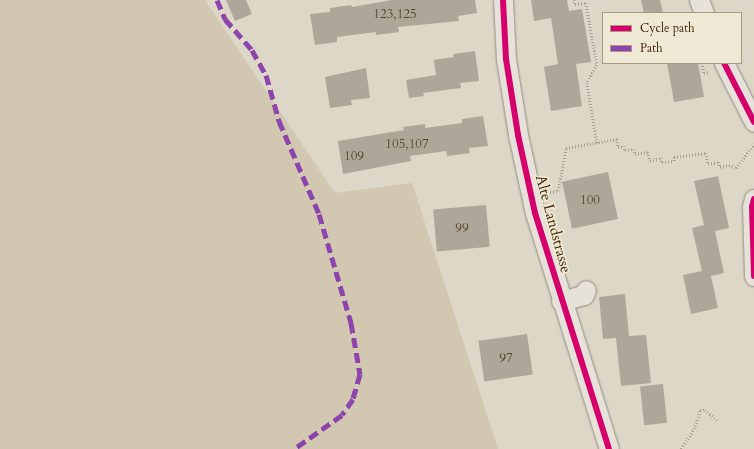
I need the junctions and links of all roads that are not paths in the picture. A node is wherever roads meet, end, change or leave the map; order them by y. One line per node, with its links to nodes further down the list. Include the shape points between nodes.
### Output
1 (503, 0): 9 (street, Alte Landstrasse, via 506,59 518,135 535,213)
2 (699, 0): 3 (street)
3 (704, 12)
4 (725, 64): 5 (street)
5 (754, 122)
6 (754, 199): 7 (street)
7 (754, 276)
8 (586, 290): 9 (street, via 584,295)
9 (561, 301): 10 (street, Alte Landstrasse)
10 (609, 449)

